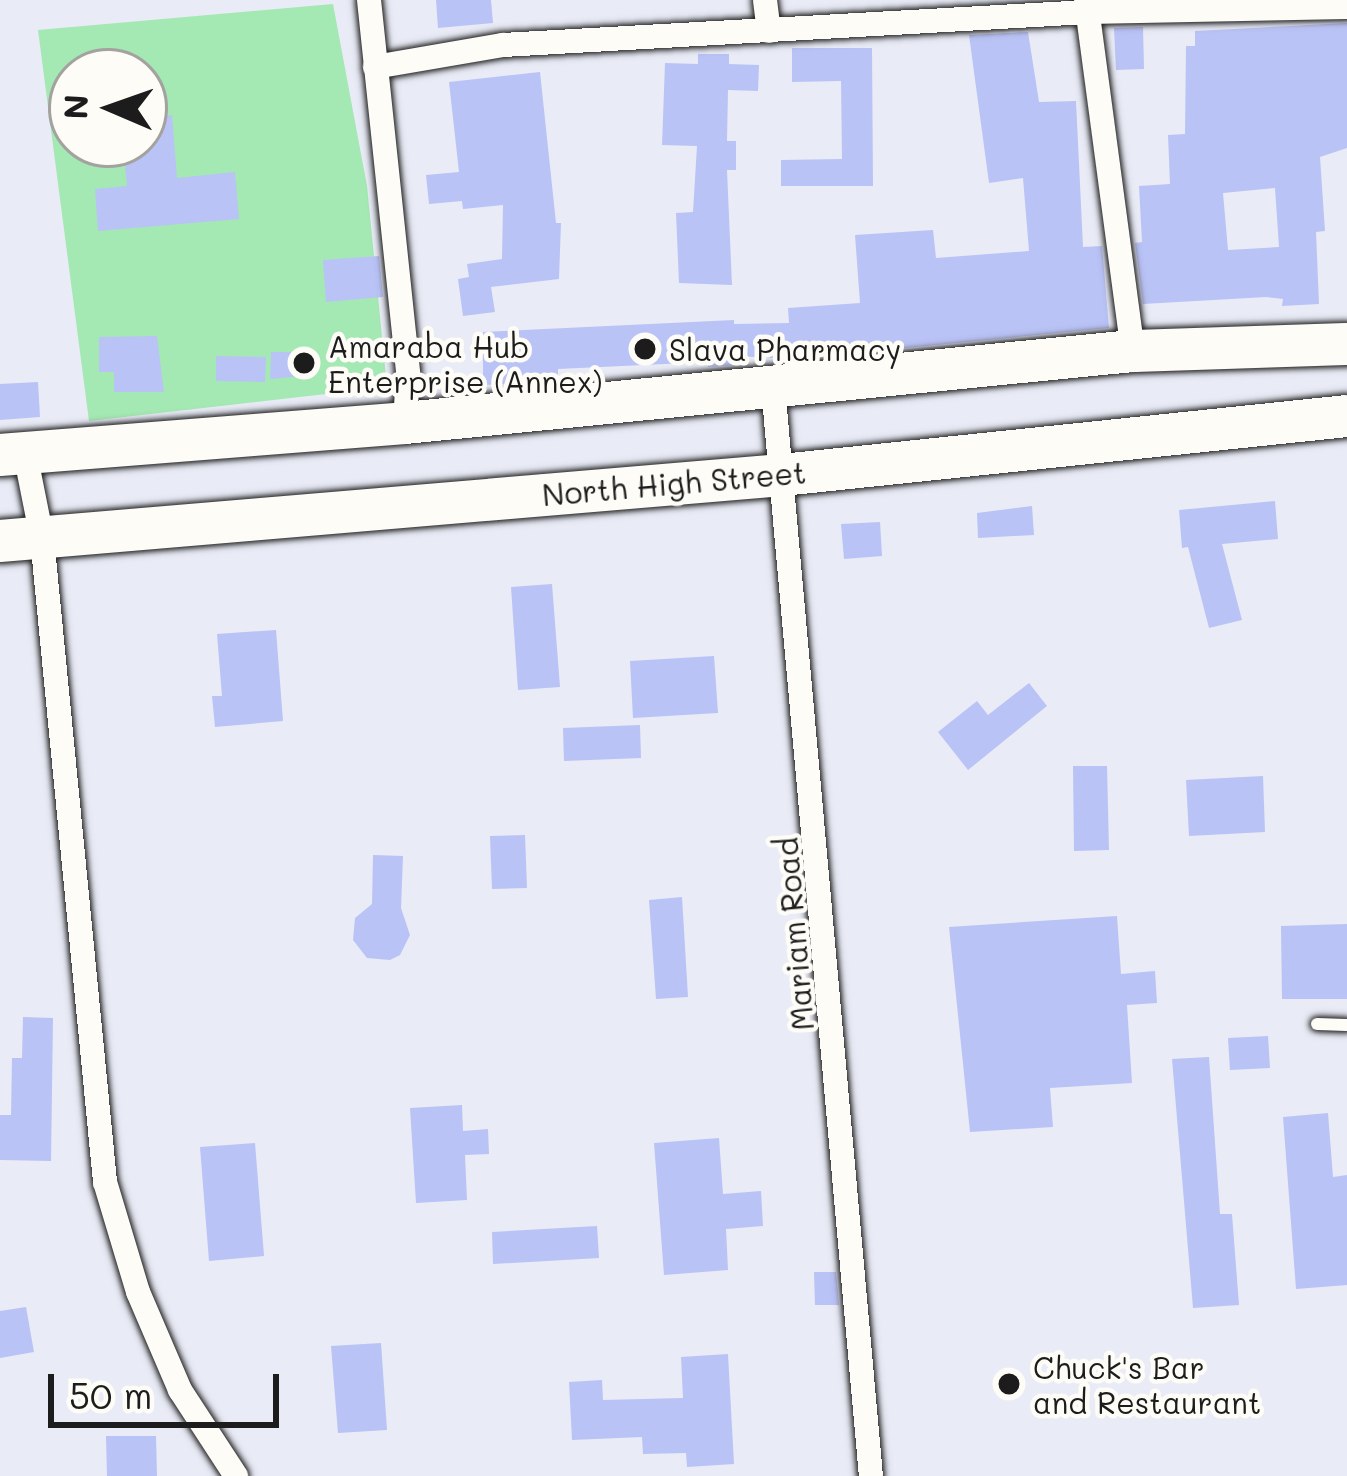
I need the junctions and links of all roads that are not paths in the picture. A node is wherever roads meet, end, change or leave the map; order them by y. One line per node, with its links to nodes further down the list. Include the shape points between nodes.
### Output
1 (369, 0): 6 (street)
2 (765, 0): 5 (street)
3 (1087, 6): 4 (street); 5 (street); 8 (street)
4 (1347, 7)
5 (769, 31): 6 (street, via 503,45)
6 (375, 67): 11 (street, via 408,373)
7 (1347, 344): 8 (highway)
8 (1133, 351): 9 (highway)
9 (773, 387): 11 (highway); 13 (street, Mariam Road)
10 (1347, 416): 13 (highway, North High Street)
11 (405, 424): 12 (highway)
12 (13, 454): 14 (street)
13 (782, 475): 14 (highway, North High Street); 19 (street, Mariam Road)
14 (42, 538): 15 (highway, North High Street); 18 (street, via 105,1182 180,1390)
15 (0, 542)
16 (1317, 1024): 17 (lane)
17 (1347, 1025)
18 (230, 1473)
19 (871, 1476)

